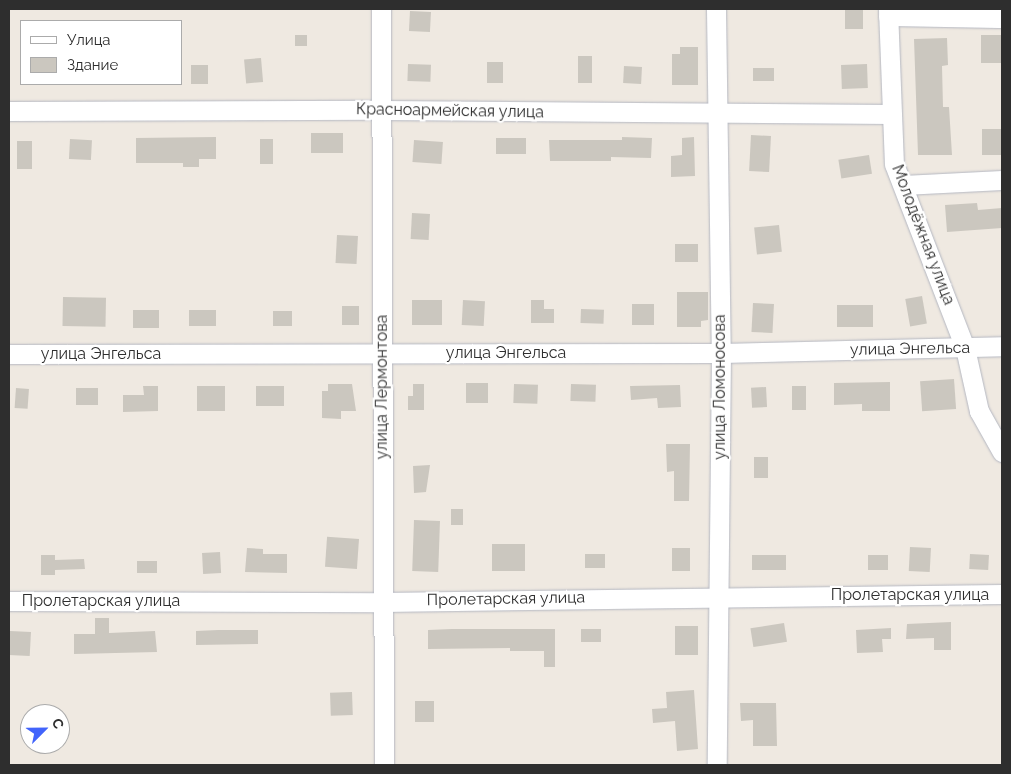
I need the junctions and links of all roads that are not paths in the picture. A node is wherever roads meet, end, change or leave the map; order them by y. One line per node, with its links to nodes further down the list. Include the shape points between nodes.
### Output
1 (381, 9): 5 (street, улица Лермонтова)
2 (716, 9): 7 (street, улица Ломоносова)
3 (888, 13): 4 (street); 8 (street, Молодёжная улица)
4 (1002, 18)
5 (382, 110): 6 (street, Красноармейская улица); 7 (street, Красноармейская улица); 13 (street, улица Лермонтова)
6 (9, 111)
7 (715, 114): 8 (street, Красноармейская улица); 14 (street, улица Ломоносова)
8 (891, 114): 10 (street, Молодёжная улица, via 894,164)
9 (1002, 180): 10 (street)
10 (903, 184): 12 (street, Молодёжная улица)
11 (1002, 346): 12 (street, улица Энгельса)
12 (965, 348): 14 (street, улица Энгельса); 16 (street, Молодёжная улица, via 979,411)
13 (382, 352): 14 (street, улица Энгельса); 15 (street, улица Энгельса); 20 (street, улица Лермонтова)
14 (721, 353): 18 (street, улица Ломоносова)
15 (9, 354)
16 (1002, 452)
17 (1002, 594): 18 (street, Пролетарская улица)
18 (720, 596): 20 (street, Пролетарская улица); 22 (street, улица Ломоносова)
19 (9, 601): 20 (street, Пролетарская улица)
20 (382, 602): 21 (street, улица Лермонтова)
21 (384, 765)
22 (717, 765)

